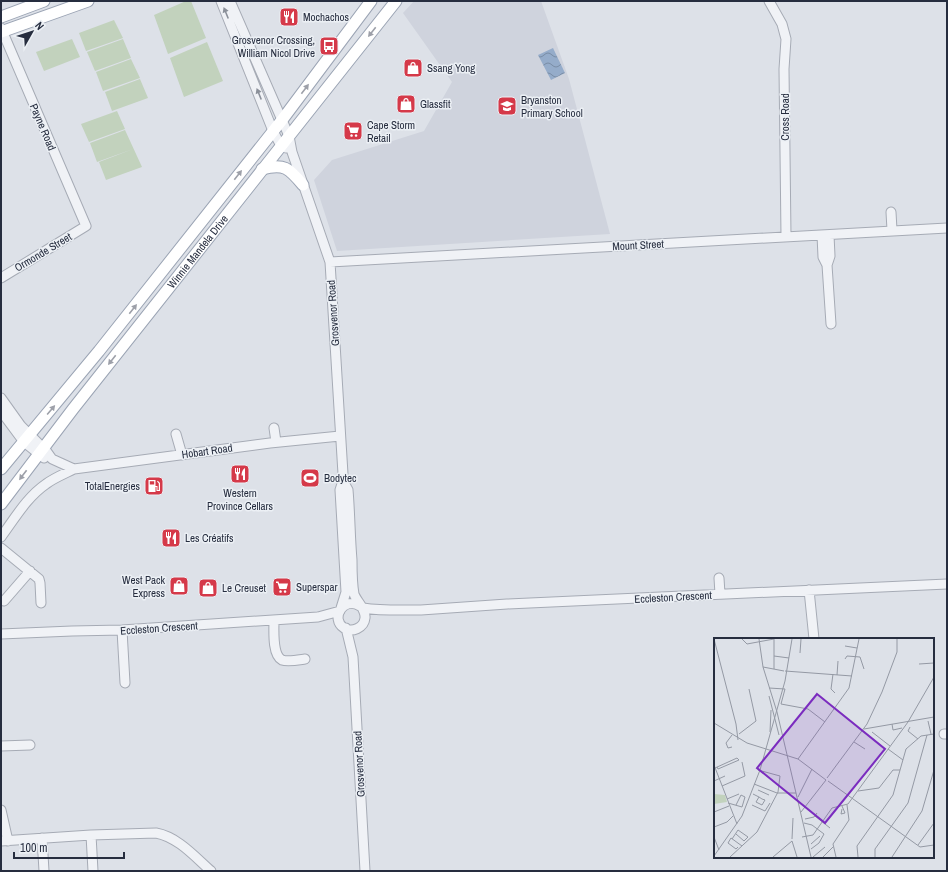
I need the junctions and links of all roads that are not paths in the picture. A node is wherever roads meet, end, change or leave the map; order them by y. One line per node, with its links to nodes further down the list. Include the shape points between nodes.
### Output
1 (44, 1): 8 (main road)
2 (88, 1): 9 (main road)
3 (221, 1): 11 (street, one-way to 3)
4 (230, 1): 10 (street, Grosvenor Road)
5 (373, 1): 10 (main road, Winnie Mandela Drive, one-way to 5)
6 (396, 1): 12 (main road, Winnie Mandela Drive, one-way to 12)
7 (769, 1): 22 (street, Cross Road, via 782,24 786,39)
8 (1, 17)
9 (2, 31): 18 (street, Payne Road)
10 (282, 120): 11 (main road, Winnie Mandela Drive); 12 (street, Grosvenor Road)
11 (273, 131): 13 (street); 31 (main road, Winnie Mandela Drive, one-way to 11)
12 (289, 136): 13 (main road, Winnie Mandela Drive); 14 (street, Grosvenor Road)
13 (281, 146): 14 (street); 15 (main road, Winnie Mandela Drive)
14 (292, 152): 16 (street, Grosvenor Road)
15 (262, 169): 16 (main road, via 274,166 285,168); 33 (main road, Winnie Mandela Drive, one-way to 33)
16 (303, 185): 23 (street, Grosvenor Road)
17 (891, 212): 20 (street)
18 (86, 226): 24 (street, Ormonde Street)
19 (947, 228): 20 (street, Mount Street)
20 (892, 230): 21 (street, Mount Street)
21 (826, 235): 22 (street, Mount Street); 25 (street, via 830,251 827,265)
22 (786, 236): 23 (street, Mount Street)
23 (330, 262): 30 (street, Grosvenor Road)
24 (1, 278)
25 (831, 324)
26 (1, 398): 31 (street, via 21,426)
27 (1, 411): 31 (street)
28 (274, 428): 32 (street)
29 (176, 434): 34 (street)
30 (340, 436): 32 (street, Hobart Road); 37 (street, Grosvenor Road)
31 (26, 439): 33 (street); 35 (main road, Winnie Mandela Drive)
32 (276, 442): 34 (street, Hobart Road)
33 (41, 452): 36 (street, via 44,458); 38 (main road, Winnie Mandela Drive, one-way to 38)
34 (182, 455): 36 (street, Hobart Road)
35 (1, 469)
36 (74, 469): 39 (street, Hobart Road, via 54,478 38,490)
37 (343, 481): 48 (street, Grosvenor Road, via 348,490 354,594); 49 (street, Grosvenor Road, via 340,490 346,592)
38 (1, 504)
39 (1, 537)
40 (1, 548): 41 (street)
41 (30, 571): 46 (street); 47 (street, via 40,580)
42 (719, 578): 45 (street)
43 (947, 584): 44 (street, Eccleston Crescent)
44 (809, 590): 45 (street, Eccleston Crescent); 57 (street)
45 (720, 594): 50 (street, Eccleston Crescent)
46 (4, 601)
47 (41, 603)
48 (361, 607): 49 (street, via 348,604); 50 (street, Eccleston Crescent, via 373,610); 53 (street, via 365,613)
49 (341, 609): 51 (street, Eccleston Crescent); 54 (street, via 339,619)
50 (400, 610): 53 (street, Eccleston Crescent, via 374,617)
51 (318, 617): 52 (street, Eccleston Crescent); 54 (street, Eccleston Crescent)
52 (274, 620): 55 (street, Eccleston Crescent); 59 (street, via 276,654 281,660)
53 (364, 623): 54 (street, via 358,629 352,630); 58 (street, Grosvenor Road, via 357,635)
54 (343, 626): 58 (street, Grosvenor Road)
55 (122, 630): 56 (street, Eccleston Crescent); 60 (street)
56 (1, 634)
57 (814, 638)
58 (353, 657): 70 (street, Grosvenor Road)
59 (305, 660)
60 (125, 683)
61 (30, 745): 62 (street)
62 (1, 746)
63 (1, 810): 66 (street)
64 (91, 835): 65 (street); 68 (street); 69 (street, via 149,832 164,834)
65 (42, 838): 66 (street); 67 (street)
66 (4, 841)
67 (44, 871)
68 (93, 871)
69 (211, 871)
70 (365, 871)

